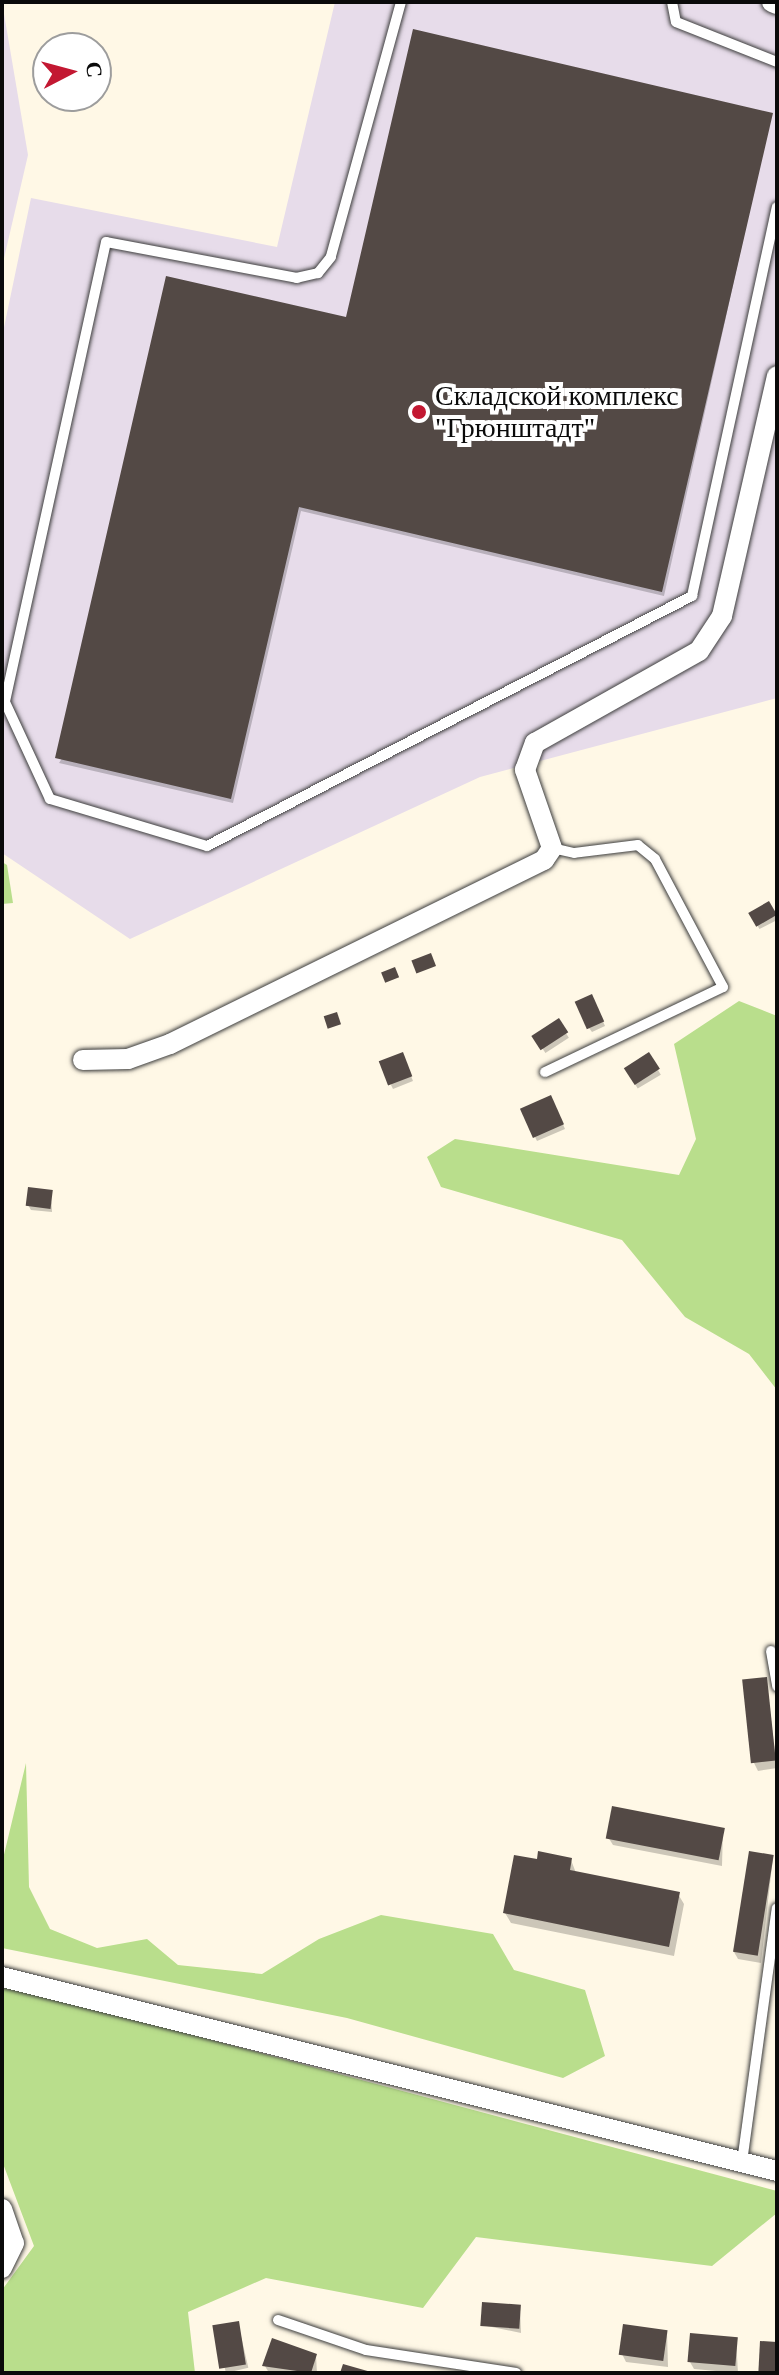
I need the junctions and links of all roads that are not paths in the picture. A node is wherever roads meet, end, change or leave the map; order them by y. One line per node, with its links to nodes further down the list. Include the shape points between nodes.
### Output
1 (401, 2): 4 (lane, via 331,257 318,273 297,278 106,242 5,702 50,799 207,846 692,596)
2 (672, 2): 3 (lane, via 676,22)
3 (777, 62)
4 (777, 207)
5 (777, 376): 6 (street, via 722,616 707,639 699,651 535,743 525,770)
6 (552, 848): 7 (street, via 544,860 170,1044 128,1059); 8 (lane, via 574,853 638,845 655,859 723,987)
7 (83, 1060)
8 (545, 1072)
9 (771, 1651): 10 (lane)
10 (777, 1686)
11 (777, 1908): 13 (lane)
12 (2, 1977): 13 (street)
13 (742, 2162): 14 (street)
14 (777, 2171)
15 (2, 2209): 16 (street, via 14,2243)
16 (2, 2268)
17 (278, 2320): 18 (lane, via 366,2350)
18 (516, 2373)

